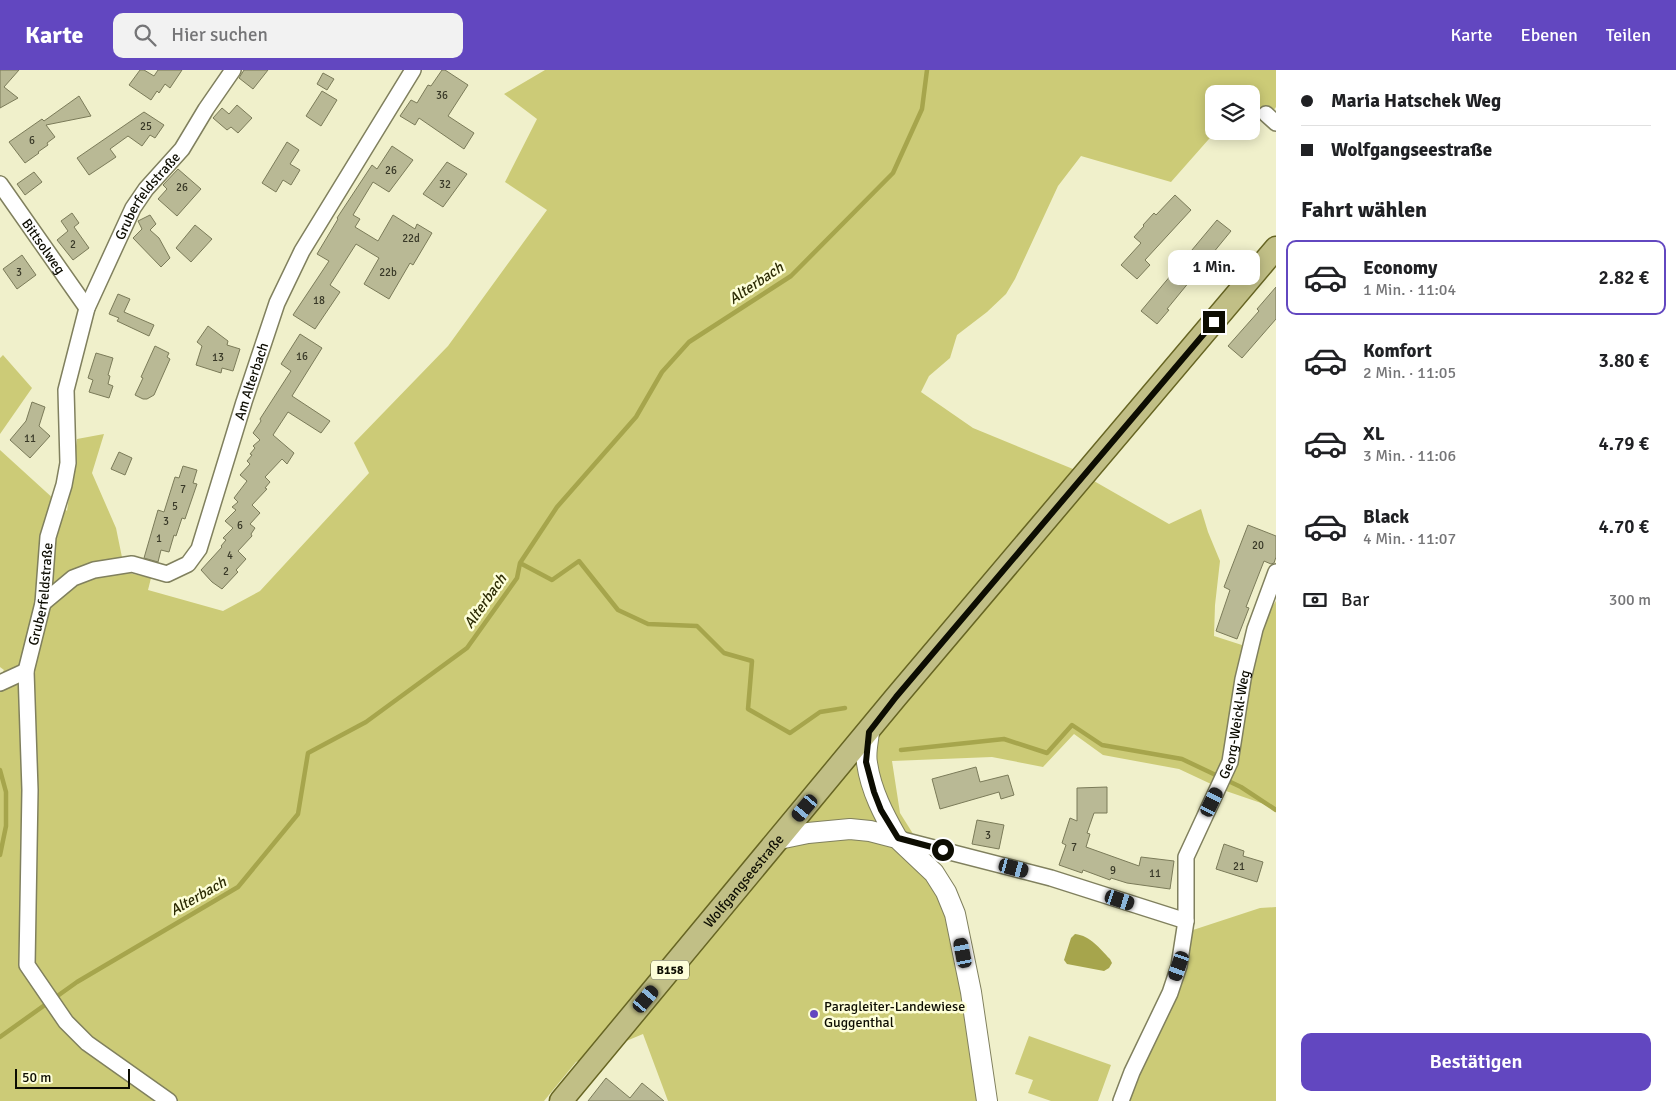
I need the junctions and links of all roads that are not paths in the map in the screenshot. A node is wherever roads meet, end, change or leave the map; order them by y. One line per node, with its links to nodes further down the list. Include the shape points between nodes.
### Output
1 (233, 70): 5 (street, Gruberfeldstraße, via 182,149 133,208)
2 (414, 70): 7 (street, Am Alterbach, via 302,251 277,303 199,549 188,564 167,574 132,564 94,570 73,578)
3 (0, 184): 5 (street, Bittsolweg)
4 (1276, 248): 10 (main road, Wolfgangseestraße / B158)
5 (87, 308): 7 (street, Gruberfeldstraße, via 66,390 68,463 48,537)
6 (1276, 572): 13 (street, Georg-Weickl-Weg, via 1255,629 1243,679 1230,762 1186,857)
7 (43, 603): 8 (street, Gruberfeldstraße)
8 (26, 671): 9 (street); 14 (street, Gruberfeldstraße, via 30,790 27,965 66,1022 87,1043)
9 (2, 680)
10 (869, 732): 11 (main road, via 866,762 874,792); 12 (main road, Wolfgangseestraße / B158)
11 (898, 838): 12 (main road, via 850,829); 13 (street, via 1051,878); 16 (main road, via 934,873 955,914 971,992)
12 (779, 839): 15 (main road, Wolfgangseestraße / B158)
13 (1186, 922): 17 (street, Georg-Weickl-Weg, via 1179,966 1170,993)
14 (169, 1101)
15 (561, 1101)
16 (987, 1101)
17 (1121, 1101)

